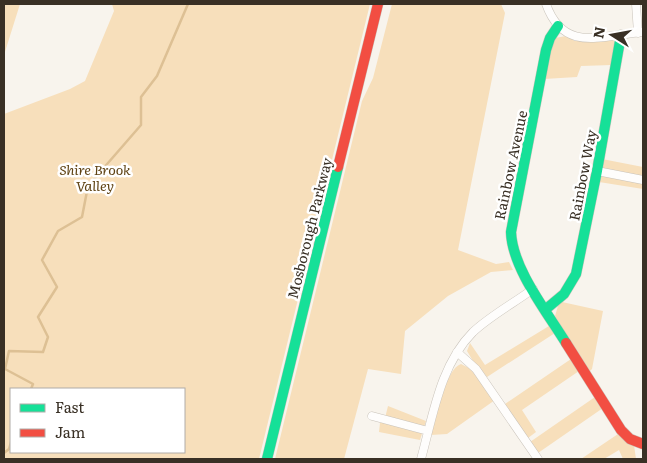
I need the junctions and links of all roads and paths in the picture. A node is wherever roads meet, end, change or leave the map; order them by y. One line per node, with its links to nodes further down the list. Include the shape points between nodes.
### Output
1 (378, 4): 16 (main road, Mosborough Parkway)
2 (546, 4): 4 (street)
3 (636, 4): 5 (street)
4 (558, 26): 6 (street, via 580,38); 9 (main road, Rainbow Avenue, via 546,50 510,234 517,263)
5 (641, 32): 6 (street)
6 (621, 35): 7 (main road, Rainbow Way)
7 (597, 171): 8 (street); 10 (main road, Rainbow Way, via 576,274 563,296)
8 (643, 180)
9 (533, 289): 10 (main road, Rainbow Avenue); 11 (street, via 475,330)
10 (546, 309): 14 (main road, Rainbow Avenue, via 621,431 631,441)
11 (456, 352): 13 (street); 15 (street, via 476,369)
12 (372, 416): 13 (street)
13 (428, 431): 17 (street)
14 (643, 444)
15 (536, 458)
16 (267, 459)
17 (421, 459)

